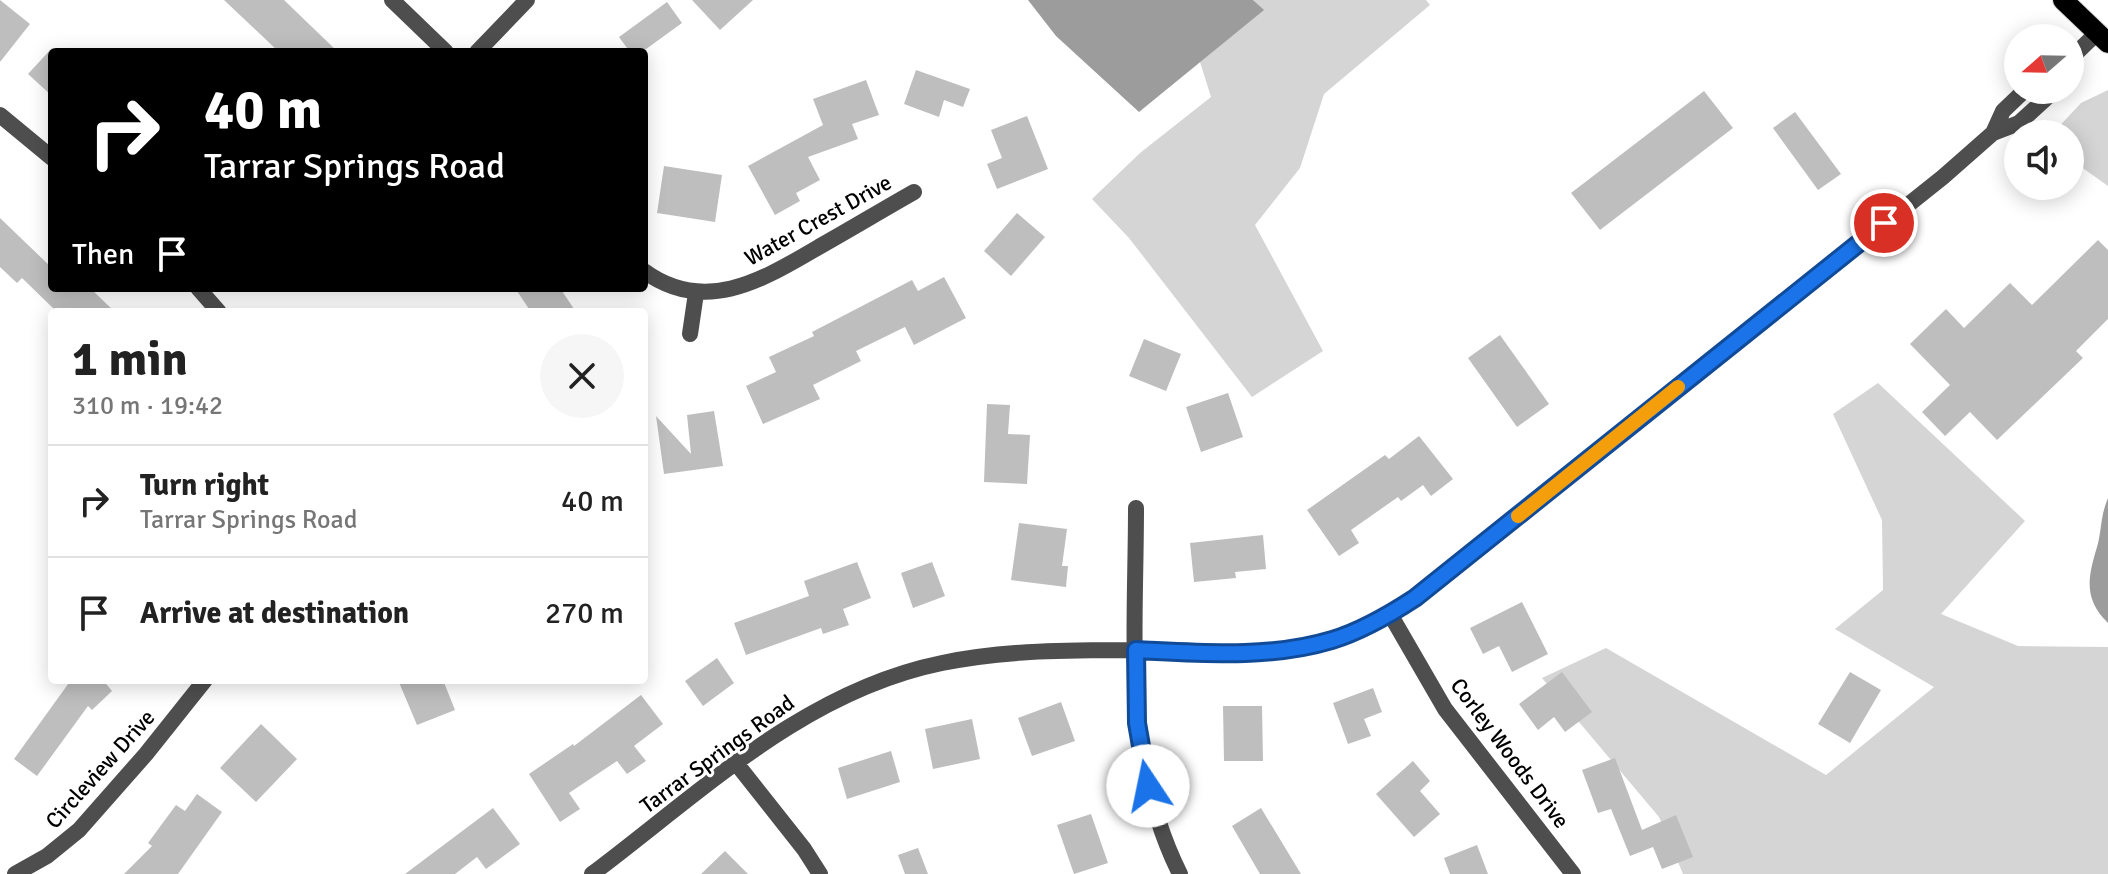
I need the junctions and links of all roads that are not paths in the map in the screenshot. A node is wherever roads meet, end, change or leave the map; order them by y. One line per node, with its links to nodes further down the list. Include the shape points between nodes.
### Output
1 (392, 0): 5 (street)
2 (527, 0): 6 (street)
3 (2063, 0): 4 (main road)
4 (2103, 38): 7 (street)
5 (442, 48)
6 (481, 48)
7 (2084, 50)
8 (2010, 104): 11 (street, Tarrar Springs Road)
9 (2040, 104): 11 (street, Tarrar Springs Road, via 2019,123)
10 (0, 115): 12 (street)
11 (1993, 133): 20 (street, Tarrar Springs Road)
12 (48, 155)
13 (914, 192): 16 (street, Water Crest Drive, via 778,271 749,284)
14 (648, 273): 16 (street, Water Crest Drive)
15 (202, 292): 17 (street)
16 (696, 293): 18 (street)
17 (216, 308)
18 (690, 334)
19 (1136, 508): 21 (street)
20 (1390, 614): 21 (street, Tarrar Springs Road, via 1332,640 1290,649); 28 (street, Corley Woods Drive, via 1445,709)
21 (1136, 650): 23 (street, Tarrar Springs Road, via 979,655 896,675 818,708); 27 (street, via 1143,765 1153,807)
22 (202, 684): 24 (street, Circleview Drive, via 79,830)
23 (736, 763): 25 (street, Tarrar Springs Road); 26 (street)
24 (15, 874)
25 (592, 874)
26 (820, 874)
27 (1180, 874)
28 (1573, 874)

